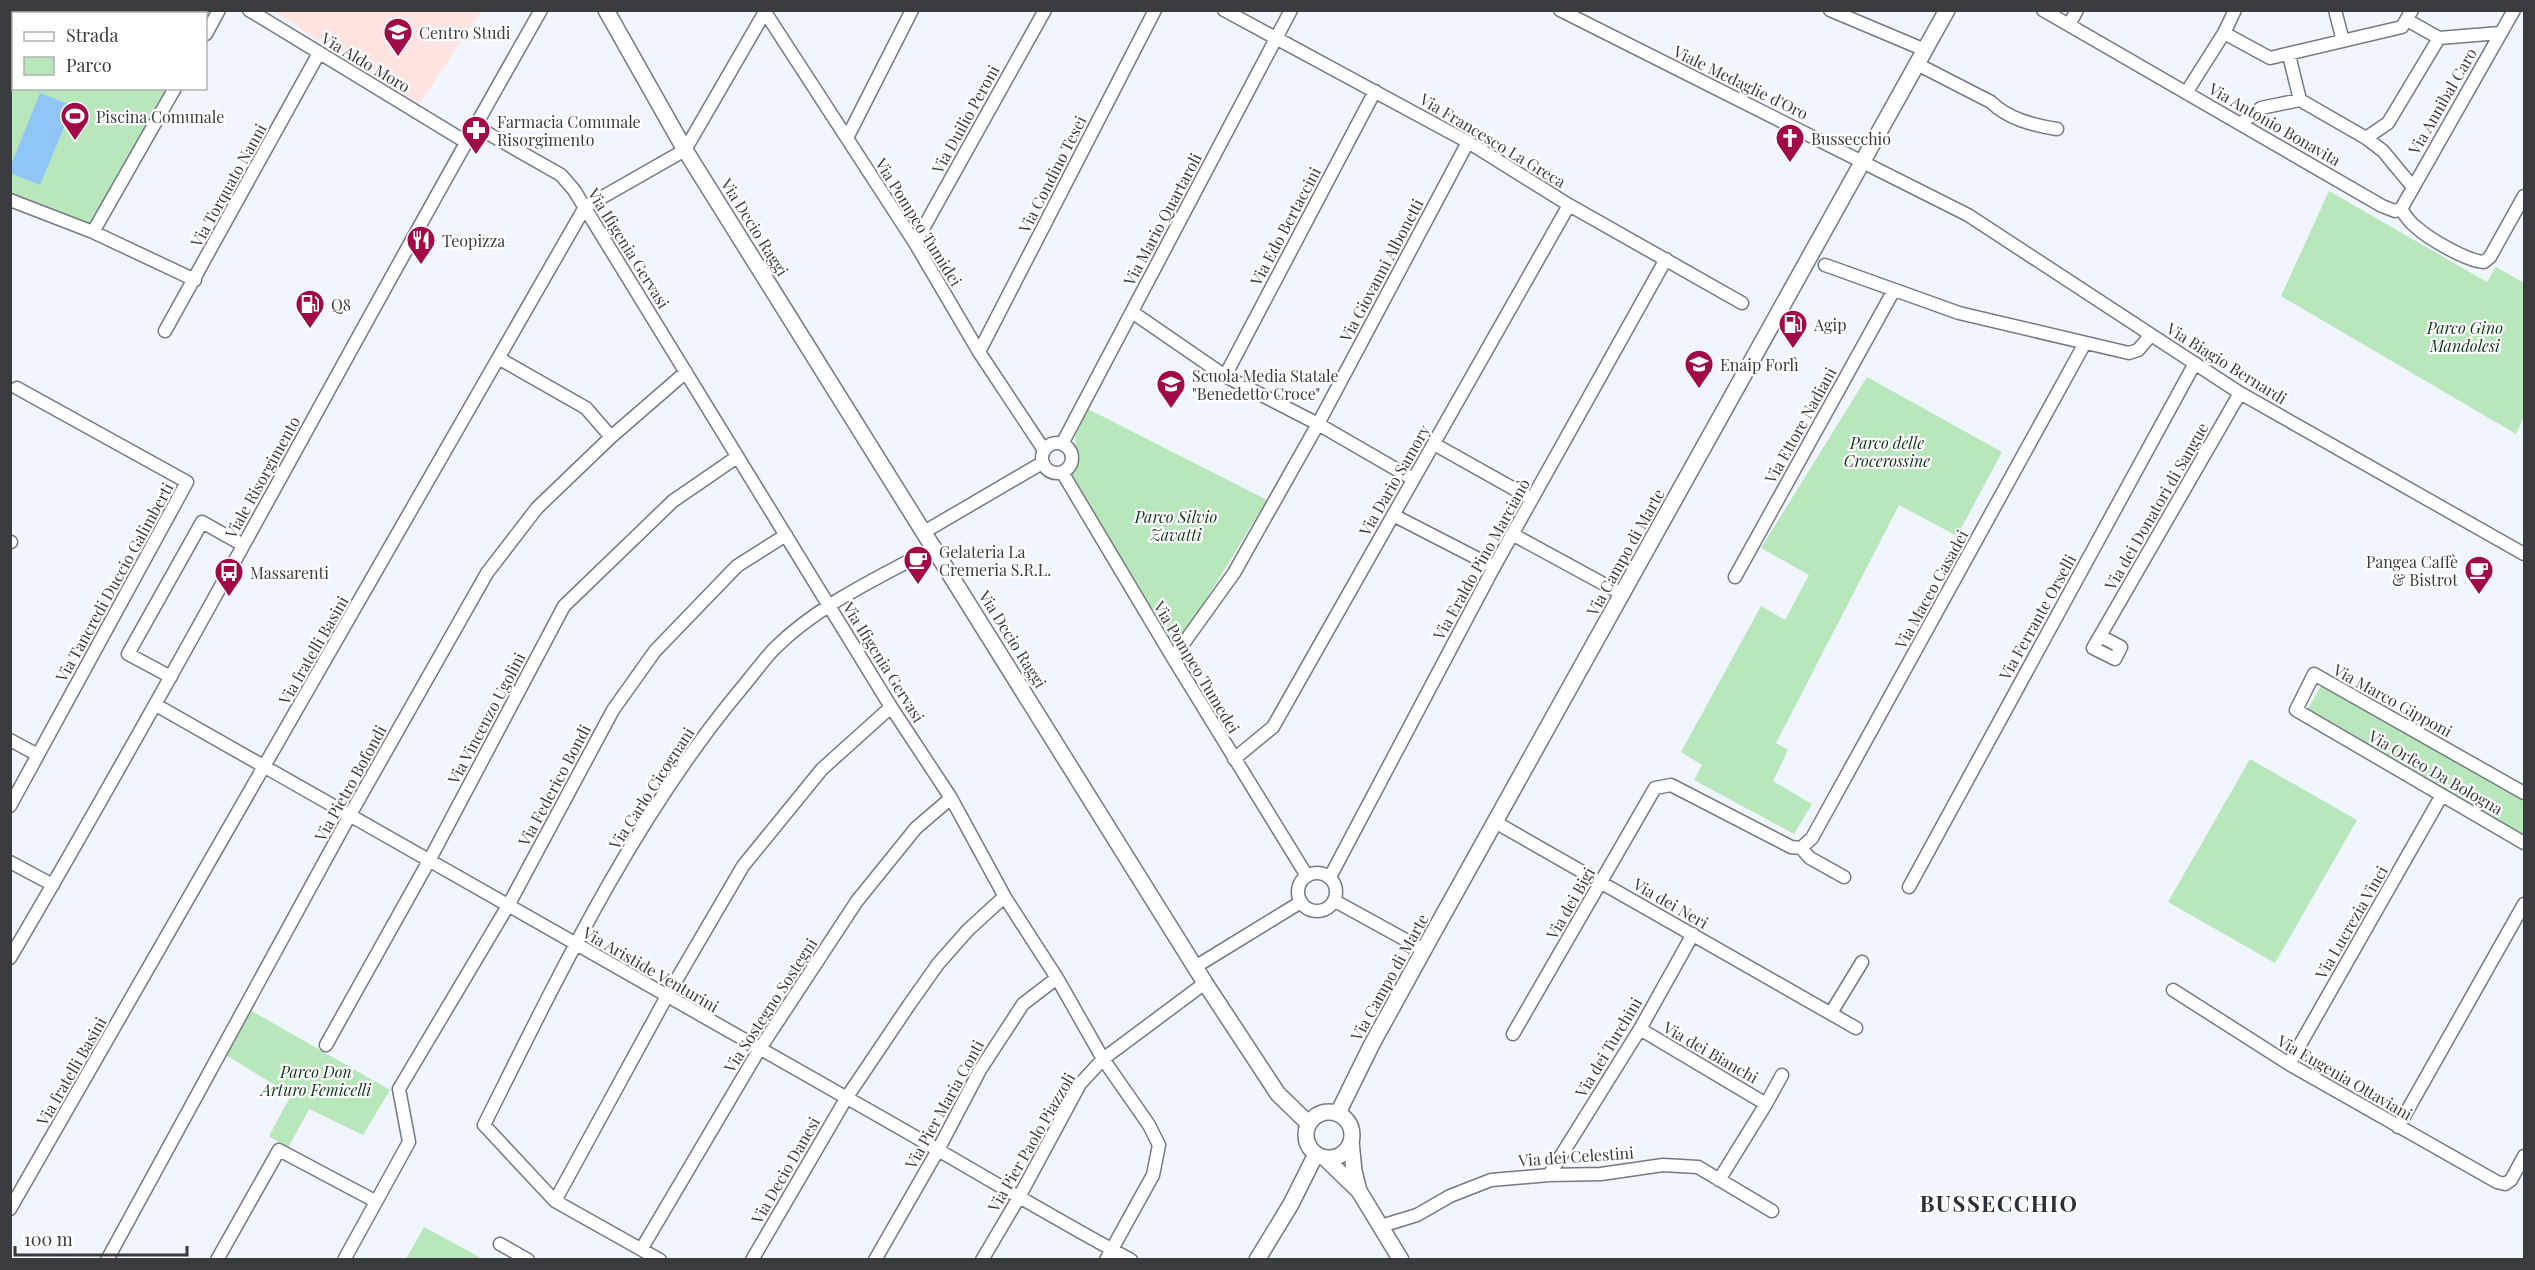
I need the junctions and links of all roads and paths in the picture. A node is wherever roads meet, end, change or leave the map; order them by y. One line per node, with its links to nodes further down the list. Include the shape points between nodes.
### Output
1 (219, 10): 21 (street)
2 (249, 10): 28 (street, Via Aldo Moro)
3 (541, 10): 36 (street, Viale Risorgimento)
4 (606, 10): 42 (main road, Via Decio Raggi)
5 (912, 10): 38 (street)
6 (1045, 10): 51 (street, Via Duilio Peroni)
7 (1155, 10): 61 (street, Via Condino Tesei)
8 (1224, 10): 24 (street, Via Francesco La Greca)
9 (1291, 10): 24 (street, Via Mario Quartaroli)
10 (1560, 10): 43 (street, Viale Medaglie d'Oro)
11 (1830, 10): 27 (street)
12 (1947, 10): 27 (main road, Via Campo di Marte)
13 (2043, 10): 20 (street, Via Antonio Bonavita)
14 (2077, 10): 20 (street)
15 (2235, 10): 22 (street)
16 (2335, 10): 26 (street)
17 (2514, 10): 23 (street, Via Annibal Caro)
18 (766, 11): 38 (street, Via Pompeo Tumidei); 42 (street)
19 (2409, 15): 25 (street); 26 (street, via 2402,27)
20 (2068, 26): 33 (street, Via Antonio Bonavita)
21 (207, 32)
22 (2224, 33): 29 (street, via 2270,58); 33 (street)
23 (2500, 33): 25 (street); 44 (street, Via Annibal Caro)
24 (1275, 38): 32 (street, Via Francesco La Greca); 57 (street, Via Mario Quartaroli)
25 (2439, 38): 39 (street, via 2388,123)
26 (2343, 41): 29 (street)
27 (1925, 50): 30 (main road, Via Campo di Marte)
28 (319, 53): 40 (street, Via Aldo Moro); 54 (street, Via Torquato Nanni)
29 (2289, 55): 34 (street)
30 (1917, 64): 37 (street, via 1991,102 2000,111); 43 (main road, Via Campo di Marte)
31 (174, 90): 50 (street)
32 (1375, 91): 41 (street, Via Francesco La Greca); 65 (street, Via Edo Bertaccini)
33 (2186, 93): 35 (street, Via Antonio Bonavita)
34 (2300, 100): 35 (street, via 2261,108); 39 (street)
35 (2240, 124): 49 (street, Via Antonio Bonavita, via 2382,206)
36 (475, 126): 40 (street, Viale Risorgimento); 48 (street, Via Ifigenia Gervasi, via 561,175)
37 (2057, 129)
38 (847, 138): 51 (street, Via Pompeo Tumidei)
39 (2366, 138): 44 (street, via 2383,151)
40 (466, 142): 82 (street, Viale Risorgimento)
41 (1468, 142): 47 (street, Via Francesco La Greca); 68 (street, Via Giovanni Albonetti)
42 (685, 150): 48 (street); 79 (main road, Via Decio Raggi)
43 (1863, 162): 59 (street, Viale Medaglie d'Oro, via 1968,216); 87 (main road, Via Campo di Marte)
44 (2412, 186): 49 (street, Via Annibal Caro)
45 (2524, 196): 49 (street, via 2487,260 2474,260 2428,236 2413,226)
46 (10, 200): 50 (street)
47 (1569, 205): 52 (street, Via Francesco La Greca); 71 (street, Via Dario Samory)
48 (585, 207): 62 (street, Via fratelli Basini); 64 (street, Via Ifigenia Gervasi)
49 (2401, 209)
50 (93, 232): 54 (street)
51 (915, 243): 61 (street, Via Pompeo Tumidei)
52 (1666, 259): 56 (street, Via Francesco La Greca); 77 (street, Via Eraldo Pino Marcianò)
53 (1825, 265): 55 (street, Via Biagio Bernardi)
54 (195, 280): 58 (street, Via Torquato Nanni)
55 (1894, 290): 60 (street, Via Biagio Bernardi, via 1959,313); 86 (street, Via Ettore Nadiani)
56 (1742, 303)
57 (1132, 312): 65 (street); 70 (street, Via Mario Quartaroli)
58 (165, 331)
59 (2151, 335): 60 (street, Via Biagio Bernardi, via 2138,350 2129,353); 63 (street, Via Biagio Bernardi)
60 (2085, 343): 106 (street, Via Maceo Casadei, via 1812,838)
61 (979, 352): 72 (street, Via Pompeo Tumidei)
62 (500, 359): 69 (street, via 586,408); 98 (street, Via fratelli Basini)
63 (2195, 363): 67 (street, Via Biagio Bernardi); 114 (street, Via Ferrante Orselli)
64 (687, 372): 69 (street, Via Pietro Bofondi); 73 (street, Via Ifigenia Gervasi)
65 (1225, 376): 68 (street)
66 (17, 388): 96 (street, Via Tancredi Duccio Galimberti, via 187,482)
67 (2240, 393): 84 (street, Via Biagio Bernardi); 89 (street, Via dei Donatori di Sangue)
68 (1318, 424): 76 (street); 90 (street, Via Giovanni Albonetti, via 1234,573)
69 (611, 436): 103 (street, Via Pietro Bofondi, via 537,508 488,573)
70 (1062, 444): 72 (street, via 1052,443); 75 (street, via 1072,455 1070,466)
71 (1434, 444): 76 (street, Via Dario Samory); 77 (street)
72 (1044, 450): 74 (street)
73 (737, 457): 81 (street, Via Ifigenia Gervasi); 107 (street, Via Vincenzo Ugolini, via 673,501 564,606)
74 (1042, 463): 75 (street, via 1053,473); 79 (street)
75 (1062, 472): 90 (street, Via Pompeo Tumedei)
76 (1413, 479): 78 (street, Via Dario Samory)
77 (1532, 499): 80 (street, Via Eraldo Pino Marcianò)
78 (1393, 515): 85 (street); 97 (street, Via Dario Samory, via 1273,727)
79 (924, 532): 83 (main road, Via Decio Raggi)
80 (1512, 534): 85 (street, Via Eraldo Pino Marcianò); 87 (street)
81 (786, 535): 88 (street, Via Ifigenia Gervasi); 118 (street, Via Federico Bondi, via 738,566 655,651 614,710)
82 (243, 546): 91 (street, Viale Risorgimento); 91 (street, via 202,522 128,654)
83 (935, 547): 88 (street, Via Carlo Cicognani); 125 (main road, Via Decio Raggi)
84 (2524, 554)
85 (1494, 567): 110 (street, Via Eraldo Pino Marcianò)
86 (1735, 577)
87 (1622, 594): 104 (main road, Via Campo di Marte)
88 (829, 605): 93 (street, Via Ifigenia Gervasi); 121 (street, Via Carlo Cicognani, via 775,649 697,742 630,849)
89 (2100, 636)
90 (1173, 658): 97 (street, Via Pompeo Tumedei)
91 (171, 677): 92 (street, Viale Risorgimento)
92 (156, 705): 98 (street, Via Aristide Venturini); 113 (street, Viale Risorgimento)
93 (891, 707): 101 (street, Via Ifigenia Gervasi); 129 (street, via 822,769 743,866)
94 (2330, 730): 99 (street, Via Marco Gipponi, via 2296,710 2314,674); 100 (street, Via Orfeo Da Bologna)
95 (10, 740): 96 (street)
96 (38, 755): 102 (street, Via Tancredi Duccio Galimberti)
97 (1234, 759): 109 (street, Via Pompeo Tumedei)
98 (265, 766): 103 (street, Via Aristide Venturini); 154 (street, Via fratelli Basini)
99 (2524, 793)
100 (2442, 795): 105 (street, Via Orfeo Da Bologna); 137 (street, Via Lucrezia Vinci)
101 (951, 798): 115 (street, Via Ifigenia Gervasi); 135 (street, Via Sostegno Sostegni, via 916,828 857,901)
102 (10, 806)
103 (351, 813): 107 (street, Via Aristide Venturini); 160 (street, Via Pietro Bofondi)
104 (1495, 822): 112 (street, Via dei Neri); 122 (main road, Via Campo di Marte)
105 (2524, 843)
106 (1801, 848): 111 (street, via 1810,858); 112 (street, Via dei Bigi, via 1791,847 1671,785 1654,788)
107 (430, 859): 118 (street, Via Aristide Venturini); 134 (street, Via Vincenzo Ugolini)
108 (10, 862): 113 (street)
109 (1307, 876): 110 (street, via 1318,873); 117 (street, via 1300,885)
110 (1330, 877): 116 (street, via 1336,888)
111 (1844, 877)
112 (1601, 882): 120 (street, Via dei Neri); 133 (street, Via dei Bigi)
113 (53, 885): 123 (street, Viale Risorgimento)
114 (1909, 887)
115 (1004, 897): 126 (street, Via Ifigenia Gervasi); 139 (street, Via Decio Danesi, via 938,964)
116 (1335, 901): 117 (street, via 1321,911 1310,910); 122 (street)
117 (1301, 902): 125 (street)
118 (509, 904): 121 (street, Via Aristide Venturini); 152 (street, Via Federico Bondi, via 399,1089 408,1142)
119 (2524, 904): 143 (street)
120 (1692, 934): 130 (street, Via dei Neri); 132 (street, Via dei Turchini)
121 (577, 945): 129 (street, Via Aristide Venturini); 153 (street, Via Carlo Cicognani, via 484,1125)
122 (1424, 950): 141 (main road, Via Campo di Marte)
123 (10, 958)
124 (1862, 963): 130 (street)
125 (1195, 968): 127 (main road, Via Decio Raggi)
126 (1057, 978): 136 (street, Via Ifigenia Gervasi); 145 (street, Via Pier Maria Conti, via 1023,1004 980,1070)
127 (1204, 982): 136 (street, Via Pier Paolo Piazzoli); 142 (main road, Via Decio Raggi, via 1278,1094)
128 (2172, 990): 137 (street, Via Eugenia Ottaviani)
129 (667, 996): 135 (street, Via Aristide Venturini); 153 (street)
130 (1831, 1013): 131 (street, Via dei Neri)
131 (1856, 1028)
132 (1640, 1029): 140 (street, Via dei Bianchi); 148 (street, Via dei Turchini)
133 (1513, 1034)
134 (326, 1044)
135 (759, 1050): 139 (street, Via Aristide Venturini); 158 (street, Via Sostegno Sostegni)
136 (1103, 1059): 151 (street, Via Pier Paolo Piazzoli, via 1080,1084); 159 (street, Via Ifigenia Gervasi, via 1159,1145 1153,1175)
137 (2289, 1064): 143 (street, Via Eugenia Ottaviani)
138 (1782, 1076): 140 (street, Via dei Bianchi)
139 (847, 1098): 145 (street, Via Aristide Venturini); 165 (street, Via Decio Danesi)
140 (1766, 1104): 149 (street, Via dei Bianchi)
141 (1338, 1113): 142 (main road, via 1324,1112); 144 (main road, via 1351,1128)
142 (1308, 1124): 146 (main road, via 1307,1144)
143 (2398, 1127): 147 (street, Via Eugenia Ottaviani, via 2505,1184)
144 (1351, 1142): 146 (main road, via 1344,1153 1332,1158); 150 (main road)
145 (938, 1150): 151 (street, Via Aristide Venturini); 166 (street, Via Pier Maria Conti)
146 (1320, 1156): 150 (main road); 169 (main road)
147 (2524, 1156)
148 (1549, 1174): 149 (street, Via dei Celestini, via 1601,1174 1663,1165 1698,1167); 156 (street, Via dei Celestini, via 1491,1180 1450,1196 1417,1215)
149 (1719, 1180): 155 (street, Via dei Celestini)
150 (1359, 1191): 156 (main road)
151 (1018, 1199): 159 (street, Via Aristide Venturini); 167 (street, Via Pier Paolo Piazzoli)
152 (375, 1201): 161 (street, via 279,1150); 162 (street)
153 (555, 1201): 158 (street)
154 (10, 1209)
155 (1772, 1211)
156 (1381, 1226): 170 (main road)
157 (500, 1244): 163 (street)
158 (642, 1248): 164 (street)
159 (1108, 1254): 168 (street, Via Aristide Venturini)
160 (107, 1260)
161 (217, 1260)
162 (344, 1260)
163 (528, 1260)
164 (660, 1260)
165 (752, 1260)
166 (875, 1260)
167 (982, 1260)
168 (1131, 1260)
169 (1257, 1260)
170 (1401, 1260)

